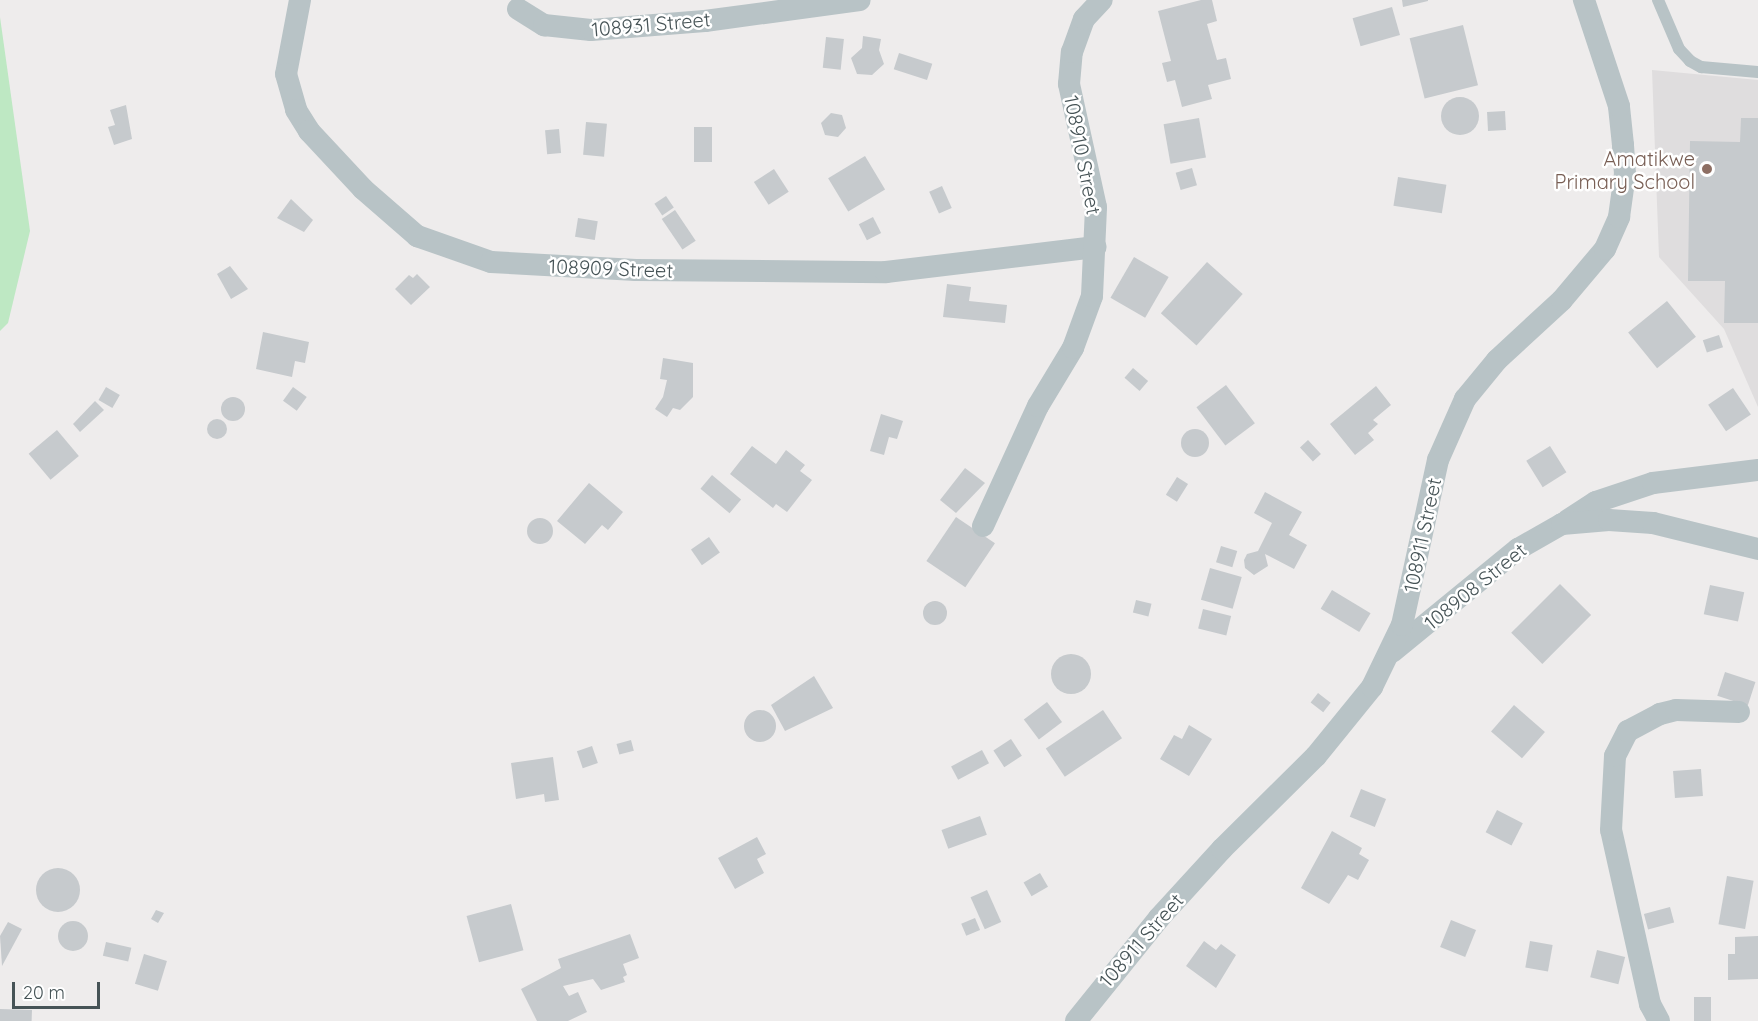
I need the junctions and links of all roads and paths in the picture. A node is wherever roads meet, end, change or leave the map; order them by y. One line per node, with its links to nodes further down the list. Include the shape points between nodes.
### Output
1 (300, 0): 8 (street, 108909 Street, via 286,74 296,110 309,131 363,189 417,236 491,262 636,270 886,272)
2 (860, 0): 6 (street, 108931 Street, via 705,21 591,30 544,25)
3 (1101, 0): 8 (street, 108910 Street, via 1084,19 1072,52 1069,84 1096,207)
4 (1584, 0): 13 (street, 108911 Street, via 1619,106 1625,174 1619,217 1605,249 1585,275 1497,360 1460,407 1438,460 1413,584)
5 (1658, 0): 7 (lane, via 1679,49 1690,61 1701,67)
6 (518, 9)
7 (1758, 72)
8 (1096, 247): 11 (street, 108910 Street, via 1092,296 1073,348 1038,406)
9 (1758, 470): 10 (street, 108908 Street, via 1653,483 1596,502)
10 (1562, 524): 12 (street, 108908 Street, via 1609,520 1653,523); 13 (street, 108908 Street, via 1518,549)
11 (983, 526)
12 (1758, 549)
13 (1391, 653): 15 (street, 108911 Street, via 1361,702 1316,756 1167,910)
14 (1739, 712): 16 (street, via 1676,710 1660,714 1628,732 1615,756 1611,830 1650,1004)
15 (1076, 1021)
16 (1659, 1021)

